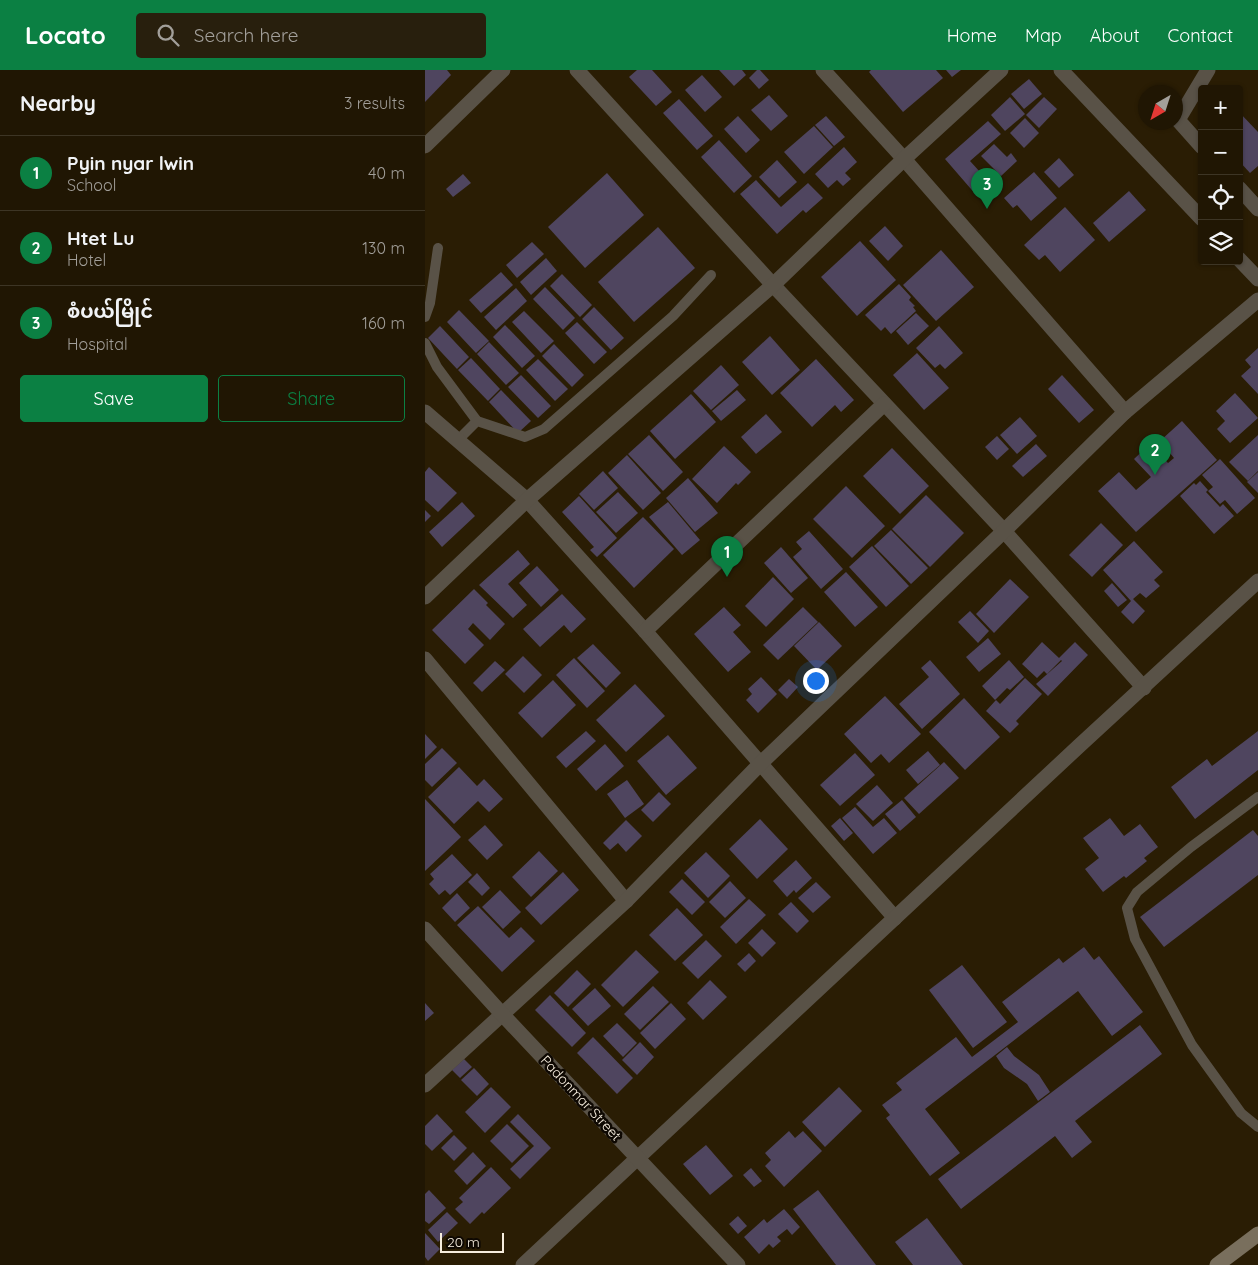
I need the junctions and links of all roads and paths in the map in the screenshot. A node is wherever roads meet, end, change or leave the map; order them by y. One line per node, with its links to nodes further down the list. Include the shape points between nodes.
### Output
1 (503, 70): 8 (street)
2 (577, 70): 17 (street)
3 (823, 70): 9 (street)
4 (1001, 70): 9 (street)
5 (1061, 70): 12 (street)
6 (1208, 70): 7 (street, via 1177,120)
7 (1198, 143)
8 (425, 146)
9 (904, 159): 17 (street); 23 (street)
10 (1243, 192): 11 (street)
11 (1258, 209)
12 (1198, 215)
13 (437, 248): 19 (lane)
14 (1243, 263): 16 (street)
15 (711, 274): 24 (lane, via 673,316 544,429 525,437)
16 (1258, 279)
17 (773, 284): 21 (street); 26 (street)
18 (1258, 300): 23 (street)
19 (425, 317)
20 (425, 343): 24 (lane, via 437,367)
21 (884, 404): 27 (street); 30 (street)
22 (425, 412): 25 (street)
23 (1125, 412): 27 (street)
24 (477, 421): 25 (lane)
25 (458, 440): 26 (street)
26 (527, 500): 29 (street); 30 (street)
27 (1004, 531): 32 (street); 33 (street)
28 (1258, 582): 32 (street)
29 (425, 597)
30 (645, 630): 33 (street)
31 (425, 659): 35 (street)
32 (1144, 688): 36 (street)
33 (760, 764): 35 (street); 36 (street)
34 (1258, 797): 40 (lane, via 1137,892 1127,908 1135,939 1191,1045 1241,1113)
35 (626, 901): 38 (street)
36 (895, 918): 41 (street)
37 (425, 929): 38 (street, Padonmar Street)
38 (502, 1014): 39 (street); 41 (street, Padonmar Street)
39 (425, 1085)
40 (1258, 1127)
41 (637, 1159): 43 (street); 44 (street, Padonmar Street)
42 (1258, 1234): 45 (main road)
43 (523, 1265)
44 (738, 1265)
45 (1217, 1265)

